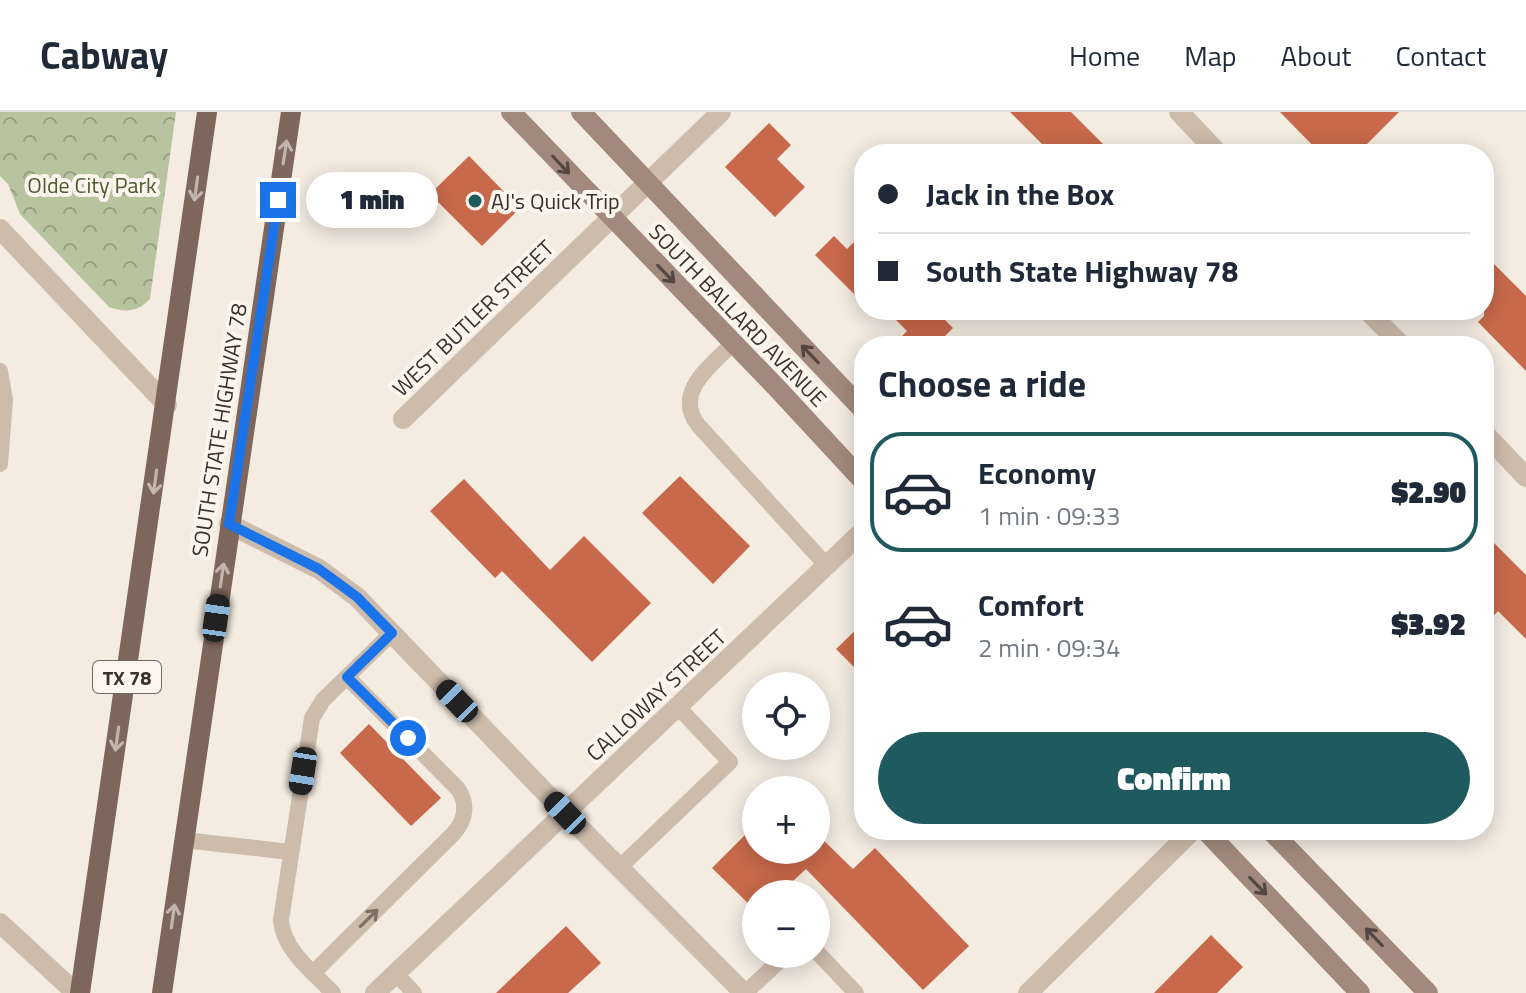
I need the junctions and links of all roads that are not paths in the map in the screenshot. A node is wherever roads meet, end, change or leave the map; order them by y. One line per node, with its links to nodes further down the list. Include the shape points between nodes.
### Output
1 (207, 112): 16 (main road, TX 78, one-way to 16)
2 (291, 112): 22 (main road, SOUTH STATE HIGHWAY 78, one-way to 2)
3 (511, 112): 9 (main road, SOUTH BALLARD AVENUE, one-way to 9)
4 (581, 112): 8 (main road, SOUTH BALLARD AVENUE)
5 (721, 112): 8 (street, WEST BUTLER STREET)
6 (1179, 112): 7 (street)
7 (1209, 144)
8 (649, 182): 9 (street, WEST BUTLER STREET); 15 (main road, SOUTH BALLARD AVENUE, one-way to 8)
9 (611, 218): 13 (main road, SOUTH BALLARD AVENUE, one-way to 13); 17 (street, WEST BUTLER STREET)
10 (0, 229): 16 (street)
11 (1377, 320): 12 (street)
12 (1392, 336)
13 (733, 343): 20 (main road, SOUTH BALLARD AVENUE); 24 (lane, via 696,382 689,409)
14 (0, 371): 19 (lane, via 5,400)
15 (854, 400)
16 (167, 405): 40 (main road, TX 78, one-way to 40)
17 (403, 419)
18 (1494, 443): 21 (street)
19 (0, 464)
20 (854, 471)
21 (1526, 477)
22 (229, 524): 25 (street, via 319,569); 29 (main road, SOUTH STATE HIGHWAY 78, one-way to 22)
23 (854, 540): 24 (street, CALLOWAY STREET)
24 (827, 566): 27 (street, CALLOWAY STREET)
25 (392, 633): 26 (lane); 28 (street)
26 (347, 677): 33 (lane, via 312,718); 38 (lane, one-way to 26, via 454,833 465,812 458,789)
27 (678, 707): 28 (street, CALLOWAY STREET); 34 (lane, via 730,762)
28 (565, 813): 34 (street); 39 (street, CALLOWAY STREET)
29 (184, 840): 33 (lane); 41 (main road, SOUTH STATE HIGHWAY 78, one-way to 29)
30 (1183, 840): 47 (street)
31 (1215, 840): 48 (main road, one-way to 48)
32 (1280, 840): 49 (main road, one-way to 32)
33 (290, 852): 38 (lane, via 282,934)
34 (620, 867): 45 (street)
35 (0, 923): 40 (street)
36 (830, 966): 46 (lane)
37 (772, 968): 45 (lane)
38 (314, 972): 42 (lane)
39 (396, 974): 43 (street, CALLOWAY STREET); 44 (lane)
40 (78, 993)
41 (162, 993)
42 (333, 993)
43 (375, 993)
44 (414, 993)
45 (745, 993)
46 (856, 993)
47 (1028, 993)
48 (1360, 993)
49 (1428, 993)

